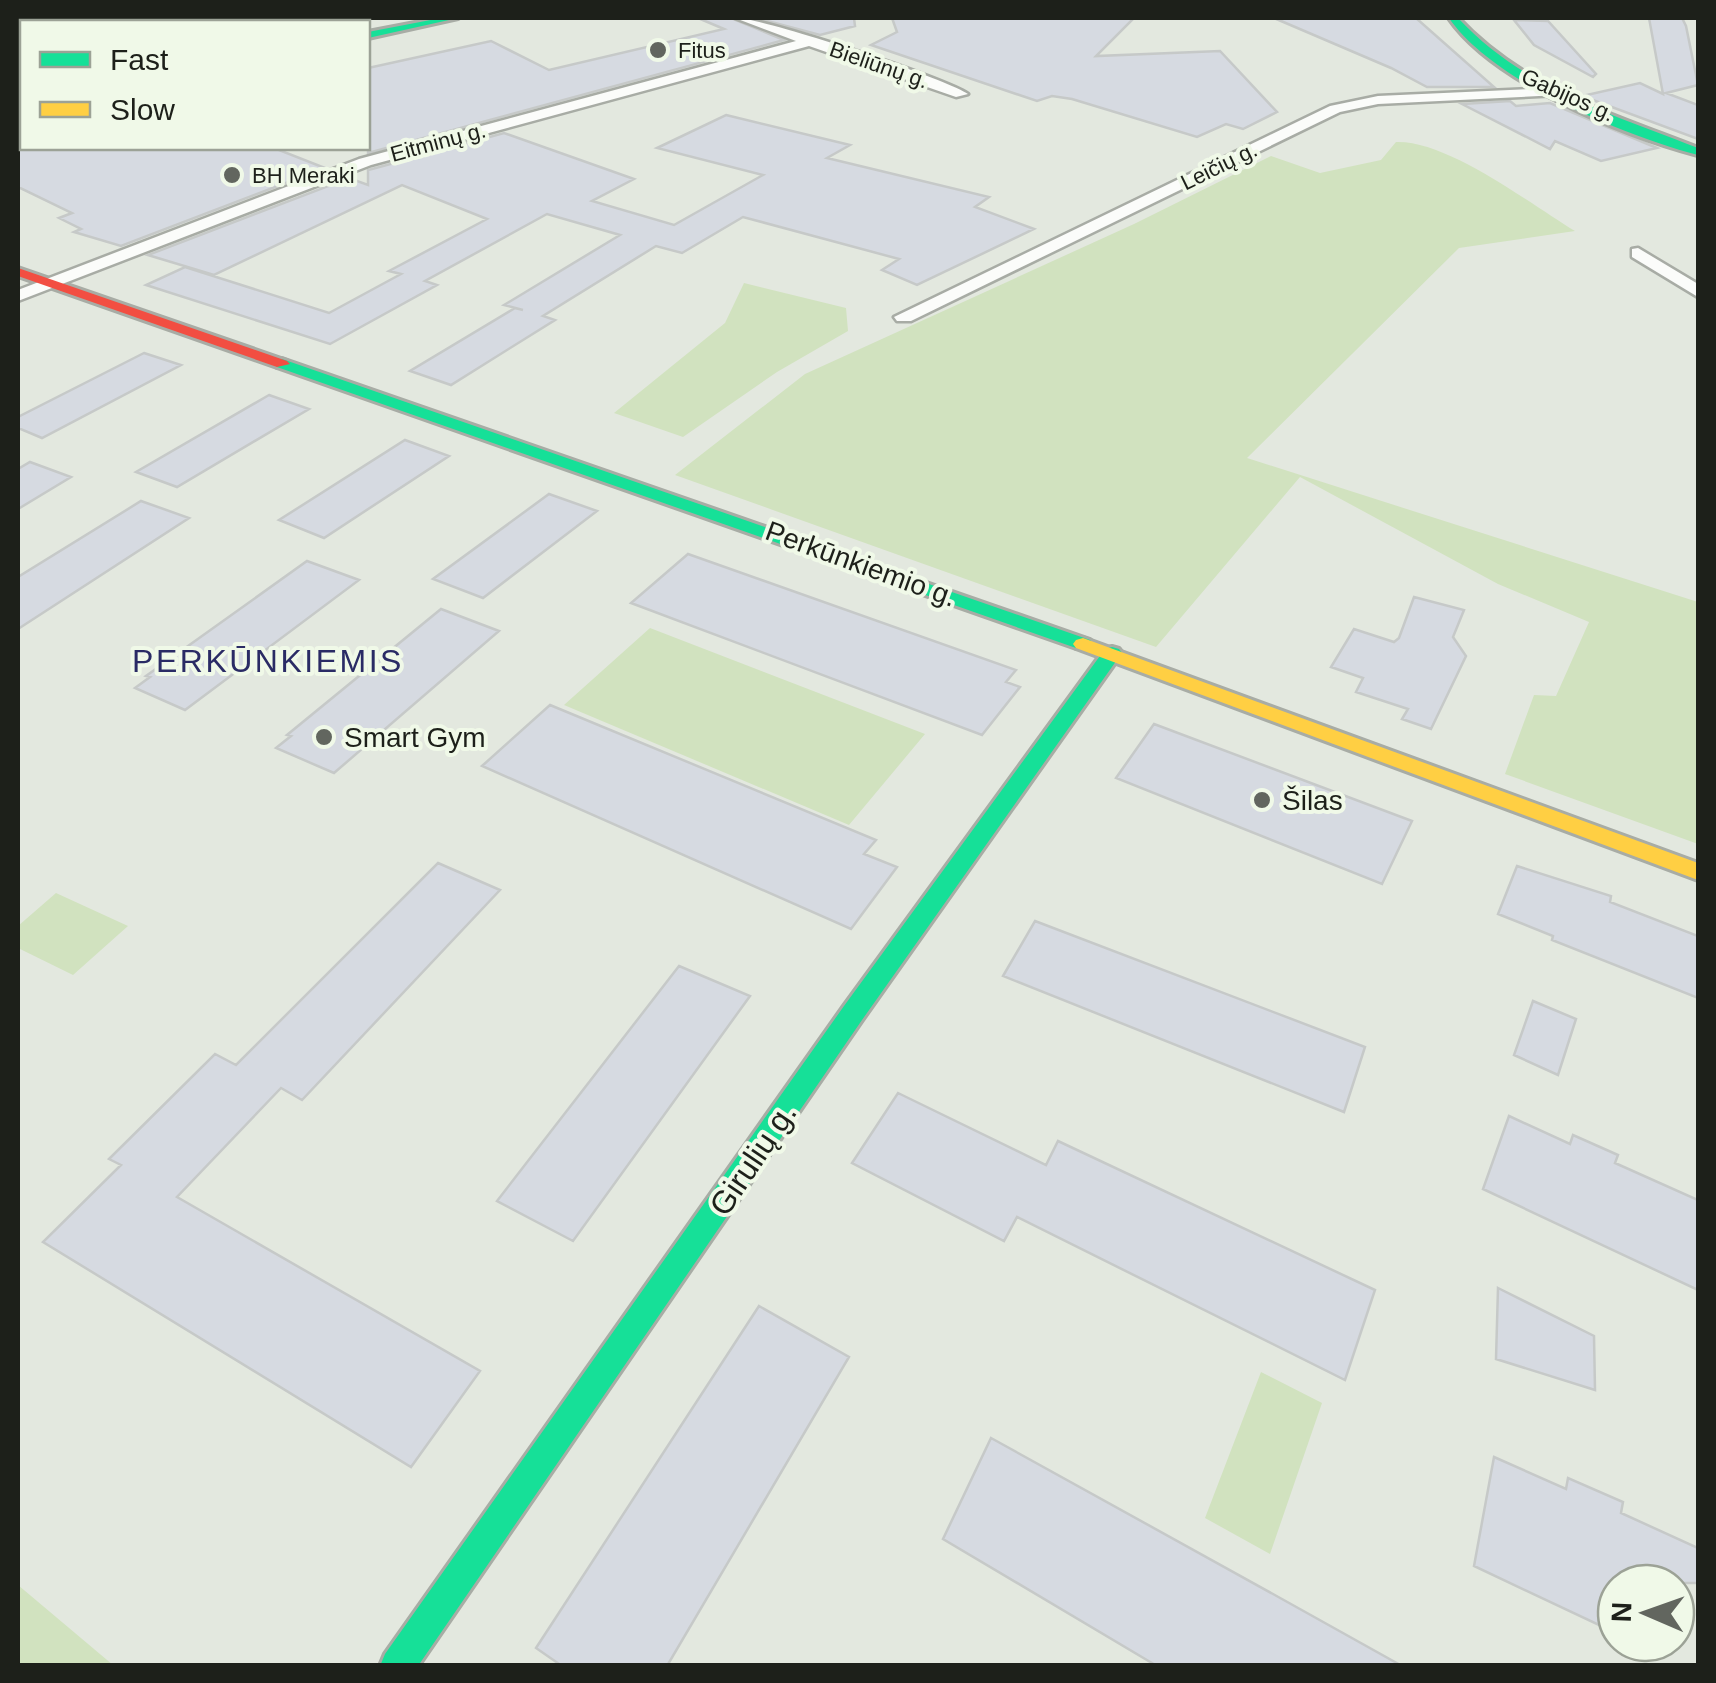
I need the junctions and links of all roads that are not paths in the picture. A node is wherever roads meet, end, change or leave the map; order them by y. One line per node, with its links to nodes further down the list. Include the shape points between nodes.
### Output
1 (417, 18): 5 (main road)
2 (454, 18): 6 (main road)
3 (740, 18): 7 (street, Bieliūnų g.)
4 (1453, 18): 8 (main road, Gabijos g., via 1484,53)
5 (370, 31)
6 (370, 32)
7 (813, 42): 9 (street, Bieliūnų g.); 13 (street, Eitminų g., via 365,162)
8 (1554, 92): 10 (main road, Gabijos g.); 16 (street, Leičių g., via 1378,100 1335,109)
9 (961, 94)
10 (1698, 152)
11 (1638, 253): 14 (street)
12 (18, 272): 13 (main road, Perkūnkiemio g.)
13 (47, 283): 15 (street, Eitminų g.); 17 (main road, Perkūnkiemio g.)
14 (1698, 292)
15 (18, 296)
16 (904, 317)
17 (1112, 654): 18 (main road, Perkūnkiemio g.); 19 (main road, Girulių g., via 852,1013)
18 (1698, 872)
19 (397, 1666)

